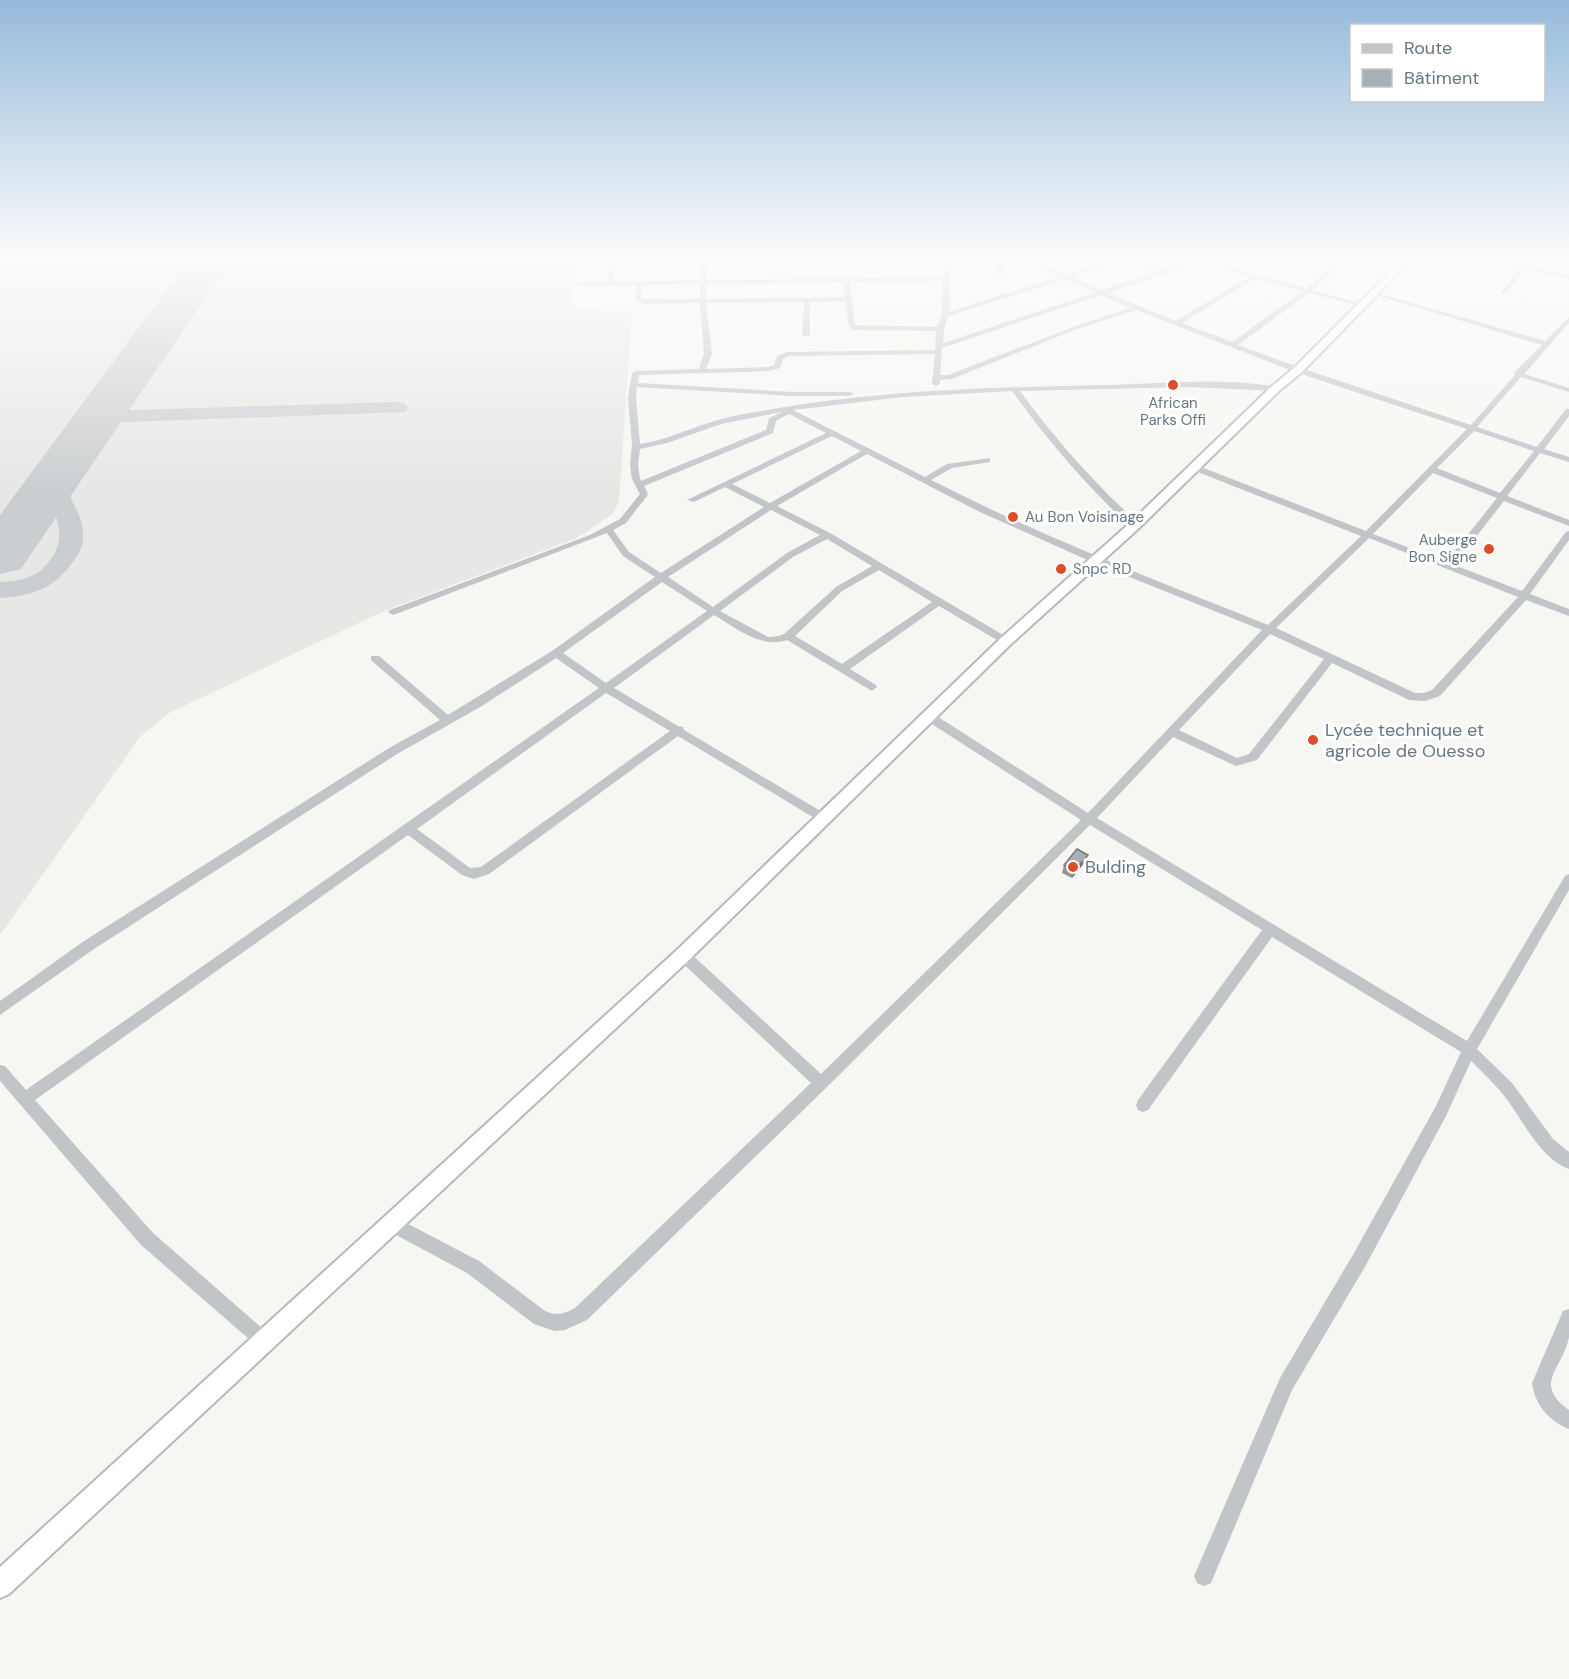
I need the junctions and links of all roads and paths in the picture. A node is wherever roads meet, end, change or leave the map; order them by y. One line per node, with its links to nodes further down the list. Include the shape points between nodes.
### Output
1 (706, 335): 13 (street, via 708,354)
2 (939, 335): 12 (street)
3 (980, 335): 12 (street)
4 (1056, 335): 16 (street, via 949,377)
5 (1209, 335): 11 (street)
6 (1246, 335): 11 (street)
7 (1333, 335): 14 (highway)
8 (1513, 335): 10 (street)
9 (1555, 335): 10 (street)
10 (1547, 344): 15 (street)
11 (1232, 345): 14 (street)
12 (938, 350): 13 (street, via 787,354 769,369); 16 (street)
13 (702, 370): 17 (street, via 639,372 635,374)
14 (1298, 370): 19 (highway); 25 (street)
15 (1518, 375): 20 (street); 25 (street)
16 (936, 378): 21 (street)
17 (635, 385): 22 (street, via 792,394); 27 (street, via 632,398)
18 (1014, 389): 19 (street); 21 (street); 41 (street, via 1095,487)
19 (1275, 389): 32 (highway)
20 (1569, 390)
21 (936, 391): 22 (street)
22 (898, 394): 23 (street)
23 (787, 410): 26 (street); 27 (street, via 717,423 664,442); 36 (street, via 772,420 770,431)
24 (1569, 411): 28 (street)
25 (1473, 427): 28 (street); 33 (street)
26 (831, 434): 29 (street); 35 (street)
27 (636, 447): 36 (street, via 634,465)
28 (1540, 450): 31 (street); 37 (street)
29 (865, 452): 34 (street); 39 (street)
30 (987, 460): 34 (street, via 950,466)
31 (1569, 460)
32 (1193, 467): 41 (highway); 45 (street)
33 (1431, 469): 37 (street); 45 (street)
34 (926, 480): 46 (street)
35 (725, 484): 38 (street); 39 (street)
36 (639, 485): 42 (street, via 643,497 623,521)
37 (1502, 496): 40 (street); 47 (street)
38 (691, 500)
39 (771, 506): 44 (street); 49 (street)
40 (1569, 523)
41 (1135, 525): 46 (highway)
42 (608, 529): 49 (street, via 626,554); 53 (street)
43 (1569, 534): 50 (street)
44 (827, 535): 48 (street); 52 (street, via 796,551)
45 (1367, 535): 47 (street); 55 (street)
46 (1095, 560): 55 (street); 57 (highway)
47 (1449, 565): 50 (street)
48 (878, 566): 51 (street); 56 (street, via 839,589)
49 (663, 576): 52 (street); 58 (street)
50 (1524, 596): 54 (street); 60 (street, via 1436,693 1425,697 1413,697)
51 (938, 602): 57 (street); 61 (street)
52 (713, 611): 56 (street, via 766,640); 63 (street)
53 (393, 612)
54 (1569, 613)
55 (1269, 629): 60 (street); 67 (street)
56 (788, 636): 61 (street)
57 (1006, 641): 64 (highway)
58 (556, 653): 63 (street); 65 (street)
59 (375, 658): 65 (street)
60 (1331, 658): 67 (street, via 1253,757 1236,762)
61 (843, 669): 62 (street)
62 (872, 687)
63 (608, 688): 66 (street); 70 (street)
64 (928, 716): 68 (highway); 69 (street)
65 (447, 720): 75 (street, via 89,945)
66 (679, 730): 68 (street); 70 (street, via 484,871 466,872)
67 (1171, 731): 69 (street)
68 (825, 819): 74 (highway)
69 (1089, 819): 73 (street); 78 (street)
70 (409, 829): 79 (street)
71 (1569, 879): 72 (street)
72 (1564, 900): 76 (street)
73 (1270, 929): 76 (street); 80 (street)
74 (683, 954): 78 (street); 82 (highway)
75 (0, 1009)
76 (1469, 1050): 81 (street, via 1507,1088 1548,1144); 86 (street, via 1436,1121 1286,1384)
77 (0, 1071): 79 (street)
78 (821, 1083): 82 (street, via 581,1314 566,1322 540,1318 473,1267)
79 (26, 1098): 84 (street, via 147,1239)
80 (1143, 1105)
81 (1569, 1162)
82 (391, 1223): 84 (highway)
83 (1569, 1317): 85 (street, via 1541,1383 1542,1395)
84 (263, 1340): 87 (highway)
85 (1569, 1420)
86 (1204, 1576)
87 (0, 1586)

